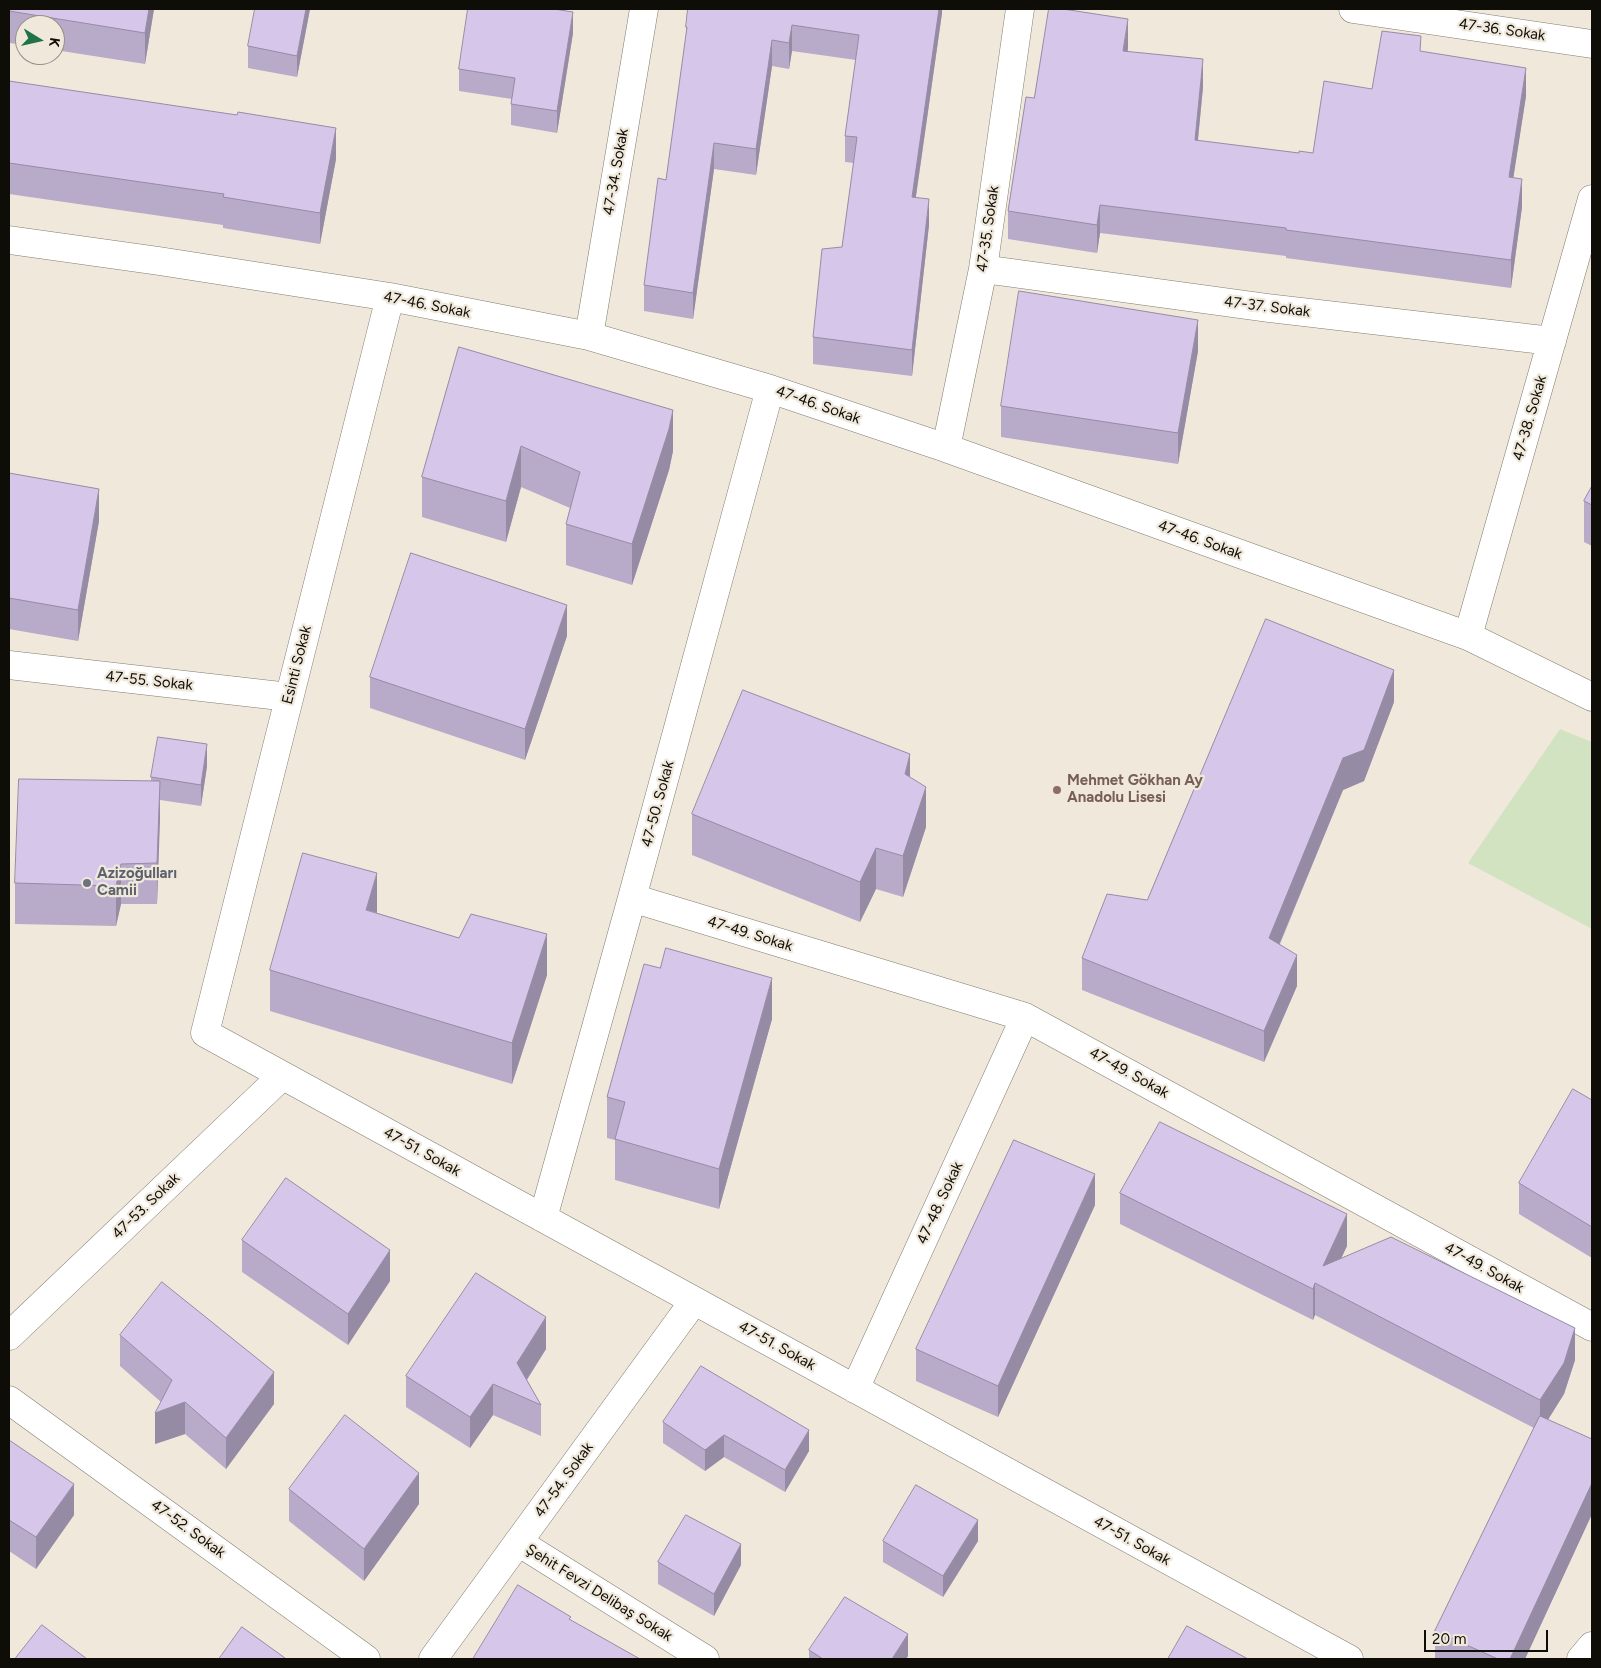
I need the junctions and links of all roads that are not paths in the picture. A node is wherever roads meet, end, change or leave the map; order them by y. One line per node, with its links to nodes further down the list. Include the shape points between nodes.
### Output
1 (644, 9): 9 (street, 47-34. Sokak)
2 (1020, 9): 7 (street, 47-35. Sokak)
3 (1353, 9): 4 (street, 47-36. Sokak)
4 (1592, 44)
5 (1592, 201): 10 (street, 47-38. Sokak)
6 (9, 240): 8 (street, 47-46. Sokak)
7 (983, 269): 10 (street, 47-37. Sokak, via 1268,308); 12 (street, 47-35. Sokak)
8 (390, 297): 9 (street, 47-46. Sokak); 15 (street, Esinti Sokak)
9 (589, 336): 11 (street, 47-46. Sokak)
10 (1552, 341): 13 (street, 47-38. Sokak)
11 (770, 389): 12 (street, 47-46. Sokak); 17 (street, 47-50. Sokak)
12 (946, 448): 13 (street, 47-46. Sokak)
13 (1468, 636): 16 (street, 47-46. Sokak)
14 (9, 665): 15 (street, 47-55. Sokak)
15 (289, 697): 19 (street, Esinti Sokak)
16 (1592, 697)
17 (632, 898): 18 (street, 47-49. Sokak); 21 (street, 47-50. Sokak)
18 (1025, 1017): 23 (street, 47-49. Sokak); 25 (street, 47-48. Sokak)
19 (205, 1033): 20 (street, 47-51. Sokak)
20 (282, 1076): 21 (street, 47-51. Sokak); 24 (street, 47-53. Sokak)
21 (543, 1218): 22 (street, 47-51. Sokak)
22 (694, 1301): 25 (street, 47-51. Sokak); 27 (street, 47-54. Sokak)
23 (1592, 1327)
24 (9, 1336)
25 (855, 1389): 32 (street, 47-51. Sokak)
26 (9, 1400): 29 (street, 47-52. Sokak)
27 (518, 1542): 30 (street, 47-54. Sokak); 31 (street, Şehit Fevzi Delibaş Sokak)
28 (1592, 1646): 33 (street)
29 (366, 1659)
30 (433, 1659)
31 (705, 1659)
32 (1348, 1659)
33 (1581, 1659)

